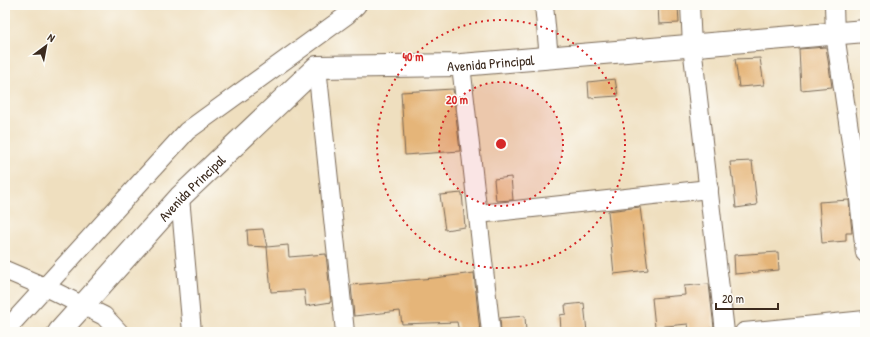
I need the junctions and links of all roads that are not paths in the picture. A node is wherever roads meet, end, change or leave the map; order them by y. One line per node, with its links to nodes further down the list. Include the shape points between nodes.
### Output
1 (357, 5): 17 (street, via 347,15 187,131)
2 (544, 5): 8 (street)
3 (690, 5): 7 (street)
4 (834, 5): 6 (street)
5 (865, 32): 6 (street, Avenida Principal)
6 (835, 34): 7 (street, Avenida Principal); 12 (street)
7 (692, 46): 8 (street, Avenida Principal); 11 (street)
8 (550, 58): 9 (street, Avenida Principal)
9 (461, 65): 10 (street, Avenida Principal); 14 (street)
10 (317, 67): 13 (street, Avenida Principal); 24 (street)
11 (708, 189): 14 (street); 26 (street)
12 (862, 190): 15 (street)
13 (180, 197): 18 (street, Avenida Principal); 23 (street)
14 (478, 214): 25 (street)
15 (865, 253)
16 (5, 270): 17 (street)
17 (45, 287): 18 (street); 20 (street)
18 (84, 306): 21 (street, Avenida Principal); 22 (street, via 104,316)
19 (865, 320): 27 (street)
20 (5, 331)
21 (59, 332)
22 (119, 332)
23 (192, 332)
24 (345, 332)
25 (491, 332)
26 (725, 332)
27 (744, 332)

